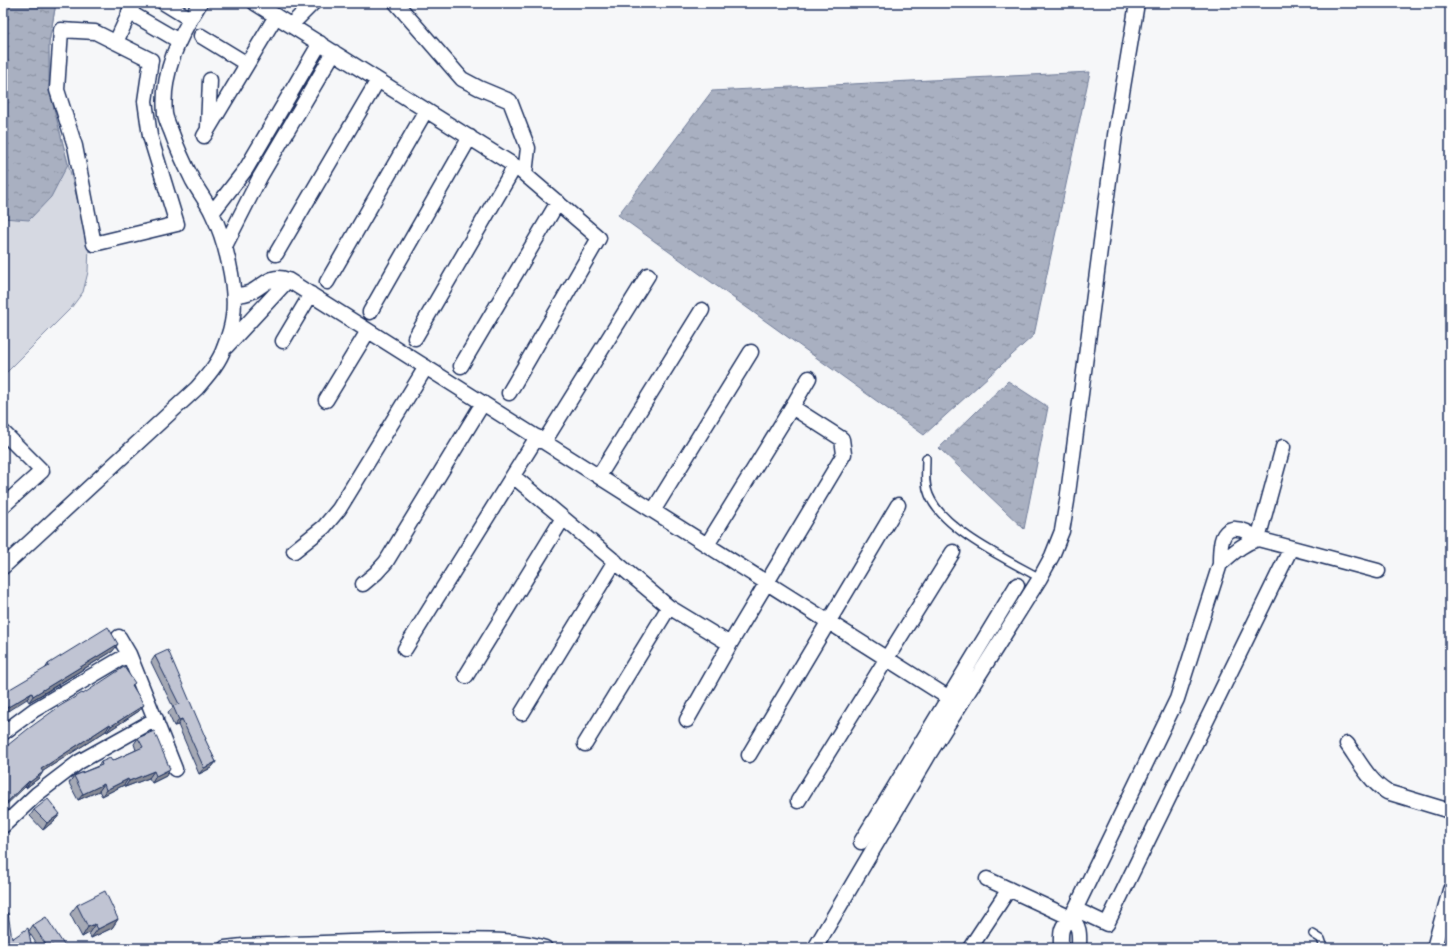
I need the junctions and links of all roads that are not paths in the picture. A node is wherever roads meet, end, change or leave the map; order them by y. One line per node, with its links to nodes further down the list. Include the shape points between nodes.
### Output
1 (164, 3): 9 (street)
2 (200, 3): 9 (street)
3 (255, 3): 8 (street)
4 (313, 3): 10 (street)
5 (396, 3): 21 (street, via 462,79 510,101 528,148)
6 (1138, 3): 64 (street, via 1115,134 1062,531)
7 (132, 8): 12 (street); 13 (street)
8 (276, 16): 10 (street); 16 (street)
9 (190, 19): 12 (street)
10 (291, 25): 14 (street)
11 (201, 36): 16 (street)
12 (179, 41): 23 (street, via 172,56 165,89 165,115 174,140)
13 (116, 42): 13 (street, via 151,60 145,101 150,136 177,224 94,244 75,146 57,90 61,30 95,32)
14 (320, 44): 15 (street); 23 (street, via 246,169)
15 (334, 52): 18 (street); 24 (street, via 260,177)
16 (247, 64): 17 (street, via 206,132)
17 (210, 80)
18 (378, 80): 19 (street); 25 (street)
19 (426, 110): 20 (street); 28 (street)
20 (470, 137): 21 (street); 32 (street)
21 (520, 170): 22 (street); 34 (street)
22 (558, 202): 38 (street); 41 (street, via 599,238)
23 (212, 213): 24 (street)
24 (225, 246): 30 (street)
25 (276, 254)
26 (648, 275): 46 (street)
27 (288, 280): 29 (street); 30 (street, via 280,277 271,279 252,292); 36 (street)
28 (327, 282)
29 (311, 294): 33 (street); 35 (street)
30 (234, 295): 36 (street, via 233,316)
31 (702, 310): 50 (street)
32 (370, 312)
33 (368, 330): 39 (street); 42 (street)
34 (415, 338)
35 (283, 341)
36 (224, 349): 62 (street, via 214,368 198,388)
37 (751, 352): 53 (street)
38 (461, 366)
39 (426, 367): 43 (street); 58 (street, via 339,508 324,527)
40 (809, 378): 44 (street)
41 (509, 393)
42 (326, 400)
43 (483, 403): 46 (street); 66 (street, via 386,562)
44 (792, 407): 56 (street); 65 (street, via 842,438 844,454)
45 (3, 432): 52 (street, via 42,471)
46 (541, 440): 49 (street); 50 (street)
47 (1283, 447): 55 (street)
48 (926, 458): 64 (lane, via 925,483 929,496 938,510 966,536)
49 (513, 476): 54 (street); 72 (street)
50 (599, 476): 53 (street)
51 (898, 504): 69 (street)
52 (3, 506)
53 (653, 511): 56 (street)
54 (564, 518): 60 (street); 75 (street)
55 (1258, 538): 57 (street); 61 (street, via 1242,546); 61 (street, via 1242,529 1228,530 1220,545)
56 (707, 545): 65 (street)
57 (1291, 548): 63 (street); 92 (street, via 1106,924)
58 (294, 551)
59 (953, 552): 74 (street)
60 (614, 561): 68 (street); 77 (street)
61 (1220, 564): 92 (street, via 1177,699)
62 (3, 567)
63 (1378, 571)
64 (1040, 578): 96 (street, via 932,751)
65 (766, 583): 69 (street); 71 (street)
66 (363, 584)
67 (1017, 585): 76 (street)
68 (670, 607): 71 (street); 81 (street)
69 (827, 621): 74 (street); 83 (street)
70 (119, 637): 73 (street)
71 (730, 644): 79 (street)
72 (405, 649)
73 (129, 654): 78 (street); 80 (street, via 34,710)
74 (887, 659): 76 (street); 85 (street)
75 (466, 676)
76 (948, 698): 88 (street)
77 (522, 713)
78 (156, 719): 84 (street); 87 (street, via 80,762 38,794)
79 (687, 720)
80 (3, 733)
81 (585, 744)
82 (1348, 744): 86 (street, via 1372,780 1387,792)
83 (749, 755)
84 (175, 769)
85 (798, 801)
86 (1450, 811)
87 (3, 826)
88 (860, 842)
89 (987, 879): 90 (street)
90 (1010, 889): 92 (street); 97 (street)
91 (1450, 890): 101 (street)
92 (1073, 914): 98 (street, via 1061,932); 99 (street, via 1079,932)
93 (1313, 934): 100 (lane, via 1321,939)
94 (225, 948): 95 (street, via 419,940 514,941)
95 (545, 948)
96 (815, 948)
97 (970, 948)
98 (1061, 948)
99 (1079, 948)
100 (1324, 948)
101 (1434, 948)

